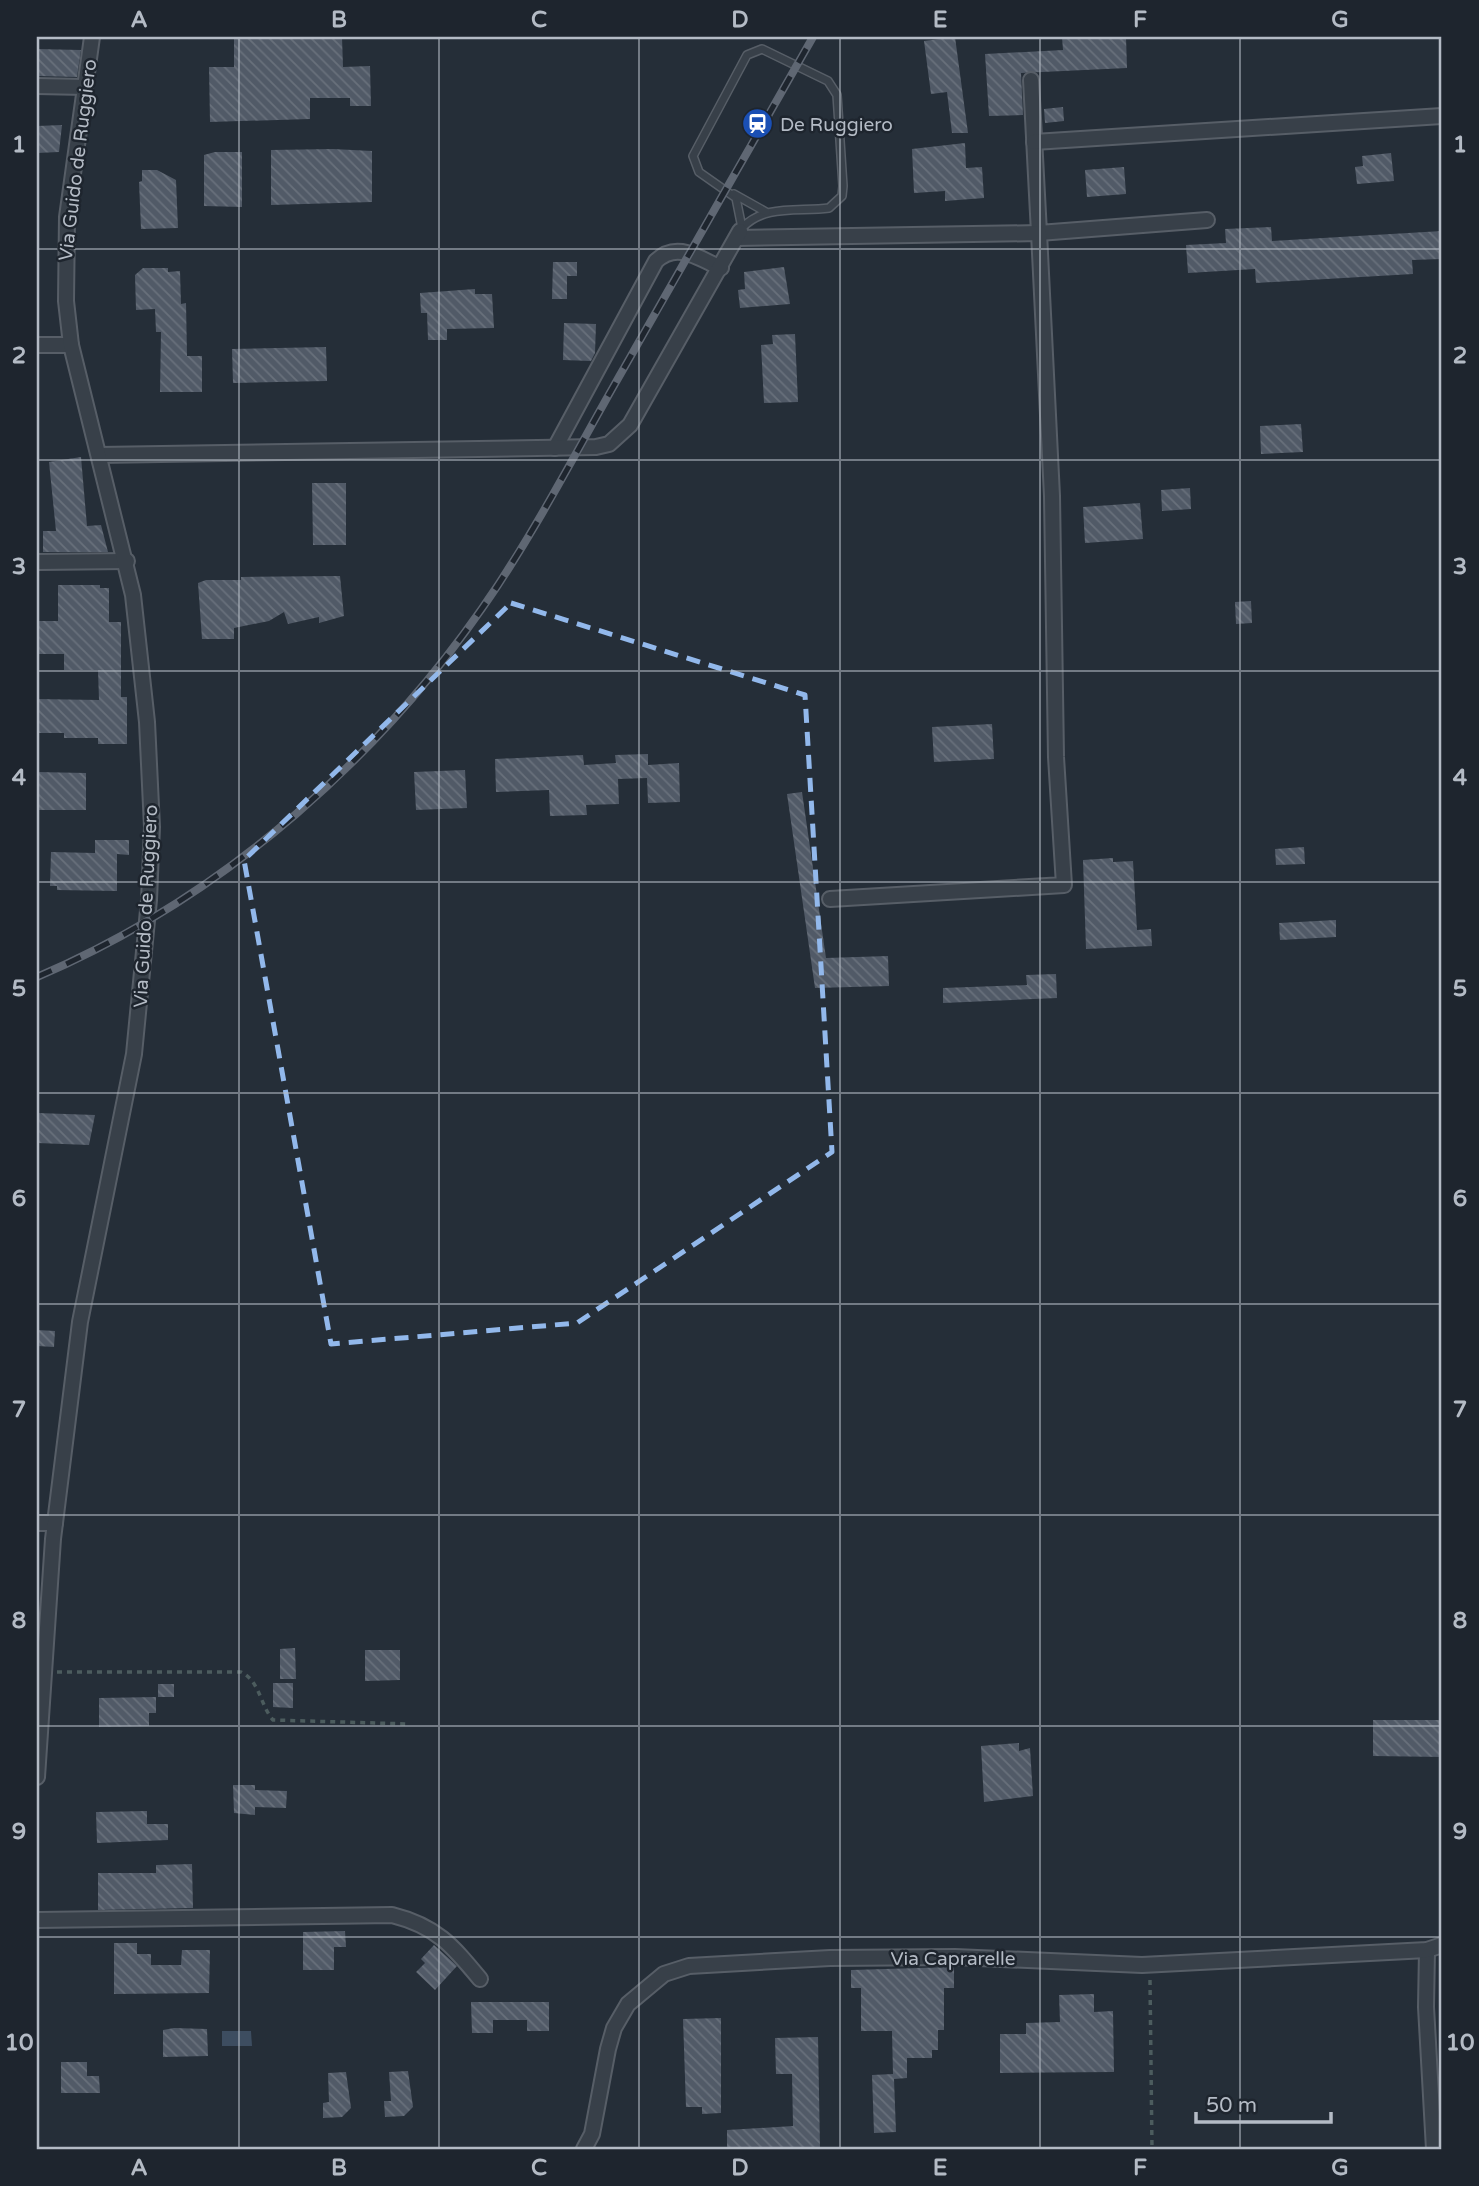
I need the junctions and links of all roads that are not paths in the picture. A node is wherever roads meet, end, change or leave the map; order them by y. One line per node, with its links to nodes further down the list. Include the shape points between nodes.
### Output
1 (92, 37): 4 (street, Via Guido de Ruggiero)
2 (1031, 80): 6 (street)
3 (37, 86): 4 (street)
4 (85, 87): 14 (street, Via Guido de Ruggiero, via 64,262)
5 (1442, 116): 6 (street)
6 (1034, 142): 11 (street)
7 (730, 192): 8 (lane); 8 (lane, via 699,172 694,164 695,148 747,55 753,50 770,51 834,88 843,186 842,196 829,208); 10 (lane, via 739,204)
8 (766, 212): 10 (lane, via 748,221)
9 (1207, 220): 11 (street)
10 (739, 233): 11 (street); 12 (street)
11 (1040, 233): 19 (street, via 1064,885)
12 (720, 268): 15 (street, via 630,425 618,437 596,447); 15 (street, via 677,250 656,261)
13 (37, 345): 14 (street)
14 (71, 345): 16 (street, Via Guido de Ruggiero)
15 (555, 448): 16 (street)
16 (99, 455): 17 (street, Via Guido de Ruggiero)
17 (127, 561): 18 (street); 21 (street, Via Guido de Ruggiero, via 147,722 152,827 149,900 134,1054 80,1322)
18 (37, 562)
19 (830, 899)
20 (37, 1523): 21 (street)
21 (55, 1523): 22 (street, Via Guido de Ruggiero)
22 (38, 1730): 23 (street, Via Guido de Ruggiero)
23 (37, 1777)
24 (37, 1920): 27 (street, via 391,1915 433,1930)
25 (1442, 1945): 26 (street, Via Caprarelle)
26 (1427, 1950): 28 (street, Via Caprarelle, via 1149,1964 1026,1958 714,1962 664,1974 628,2004 614,2028 592,2134); 29 (street)
27 (480, 1979)
28 (584, 2149)
29 (1434, 2149)

